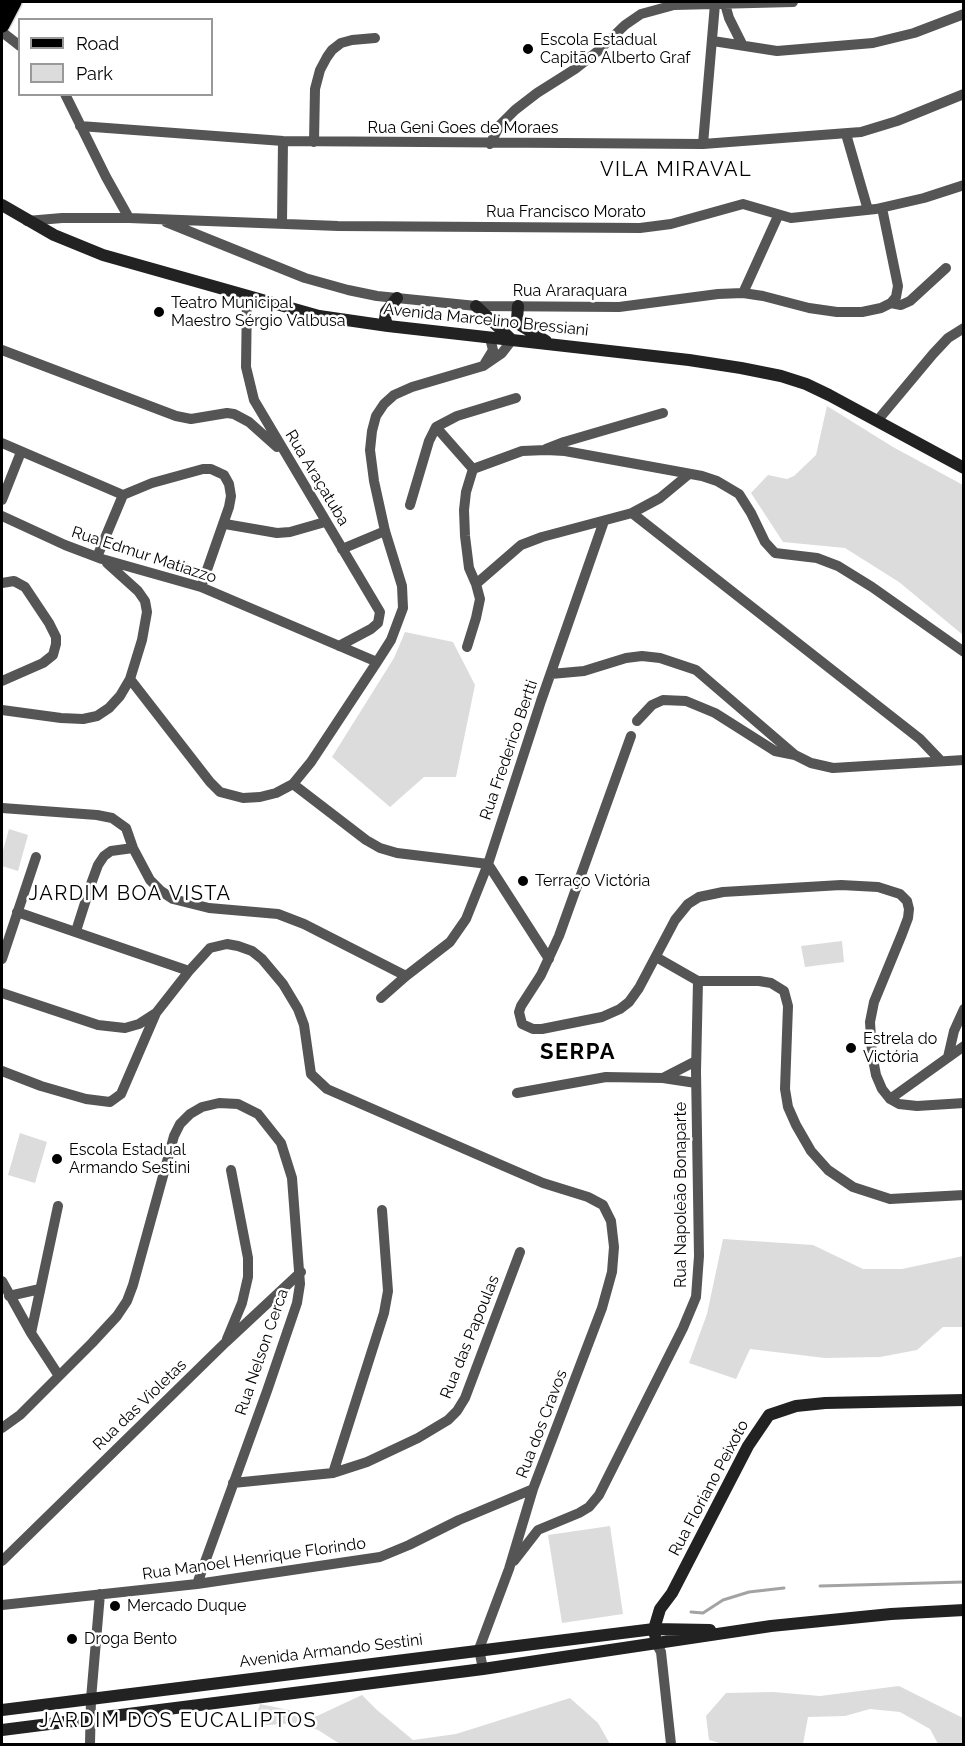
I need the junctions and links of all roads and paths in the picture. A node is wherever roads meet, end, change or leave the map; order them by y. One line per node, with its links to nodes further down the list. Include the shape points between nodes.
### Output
1 (14, 2): 5 (main road)
2 (793, 2): 3 (street)
3 (720, 4): 8 (street); 10 (street); 17 (street, via 674,5 641,14 575,69 515,110 500,124)
4 (963, 14): 10 (street, via 914,33 873,43 777,51)
5 (2, 26)
6 (2, 32): 9 (street)
7 (375, 38): 16 (street, via 341,44 327,57 315,88)
8 (713, 41): 10 (street); 18 (street)
9 (18, 44)
10 (742, 44)
11 (963, 94): 14 (street, Rua Geni Goes de Moraes, via 897,121)
12 (66, 96): 13 (street)
13 (80, 126): 15 (street, Rua Geni Goes de Moraes); 25 (street)
14 (846, 134): 18 (street, Rua Geni Goes de Moraes); 22 (street)
15 (284, 141): 16 (street, Rua Geni Goes de Moraes); 28 (street)
16 (314, 142): 17 (street, Rua Geni Goes de Moraes)
17 (490, 144): 18 (street, Rua Geni Goes de Moraes)
18 (704, 144)
19 (963, 185): 21 (street, Rua Francisco Morato)
20 (2, 206): 27 (street, Avenida Marcelino Bressiani)
21 (882, 208): 22 (street, Rua Francisco Morato); 34 (street, via 897,286)
22 (868, 210): 23 (street, Rua Francisco Morato, via 798,218)
23 (778, 216): 28 (street, Rua Francisco Morato, via 743,204 671,224 640,228); 31 (street)
24 (76, 218): 25 (street, Rua Francisco Morato); 27 (street, Rua Francisco Morato); 29 (street)
25 (129, 218): 26 (street, Rua Francisco Morato)
26 (160, 220): 28 (street, Rua Francisco Morato); 33 (street, Rua Araraquara, via 305,278)
27 (27, 221): 29 (street, Avenida Marcelino Bressiani)
28 (282, 223)
29 (54, 235): 32 (street, Avenida Marcelino Bressiani, via 103,255)
30 (946, 268): 34 (street, Rua Araraquara, via 910,301 902,305)
31 (743, 293): 34 (street, Rua Araraquara, via 837,312 871,310); 36 (street, Rua Araraquara, via 619,307)
32 (247, 296): 37 (street, Avenida Marcelino Bressiani, via 319,316); 51 (street, Rua Araçatuba, via 249,384)
33 (397, 298): 35 (street, Rua Araraquara); 37 (street, via 386,312)
34 (891, 303)
35 (476, 306): 36 (street, Rua Araraquara); 40 (street)
36 (518, 306): 41 (street, via 520,325)
37 (388, 326): 39 (street, Avenida Marcelino Bressiani)
38 (963, 328): 46 (street, via 933,354)
39 (490, 338): 40 (street, Avenida Marcelino Bressiani); 43 (street, via 493,350)
40 (512, 340): 41 (street, Avenida Marcelino Bressiani); 43 (street, via 502,353)
41 (555, 345): 46 (street, Avenida Marcelino Bressiani, via 689,360 781,376 829,394)
42 (2, 350): 51 (street, via 176,416 192,419 234,414)
43 (483, 366): 63 (street, via 394,395 376,416 370,450)
44 (516, 398): 47 (street, via 457,416)
45 (663, 413): 49 (street)
46 (876, 421): 52 (street, Avenida Marcelino Bressiani)
47 (436, 427): 53 (street); 57 (street)
48 (2, 443): 50 (street)
49 (546, 450): 53 (street, via 522,451); 54 (street)
50 (21, 452): 55 (street); 56 (street)
51 (284, 453): 61 (street, Rua Araçatuba)
52 (963, 468)
53 (473, 469): 67 (street, via 466,492 464,528 466,556)
54 (689, 474): 58 (street, via 660,498); 71 (street, via 717,481 739,494 765,542 775,552 817,558 838,566)
55 (123, 495): 62 (street, via 178,475 212,469 224,475 229,484 231,496); 65 (street)
56 (2, 500)
57 (410, 505)
58 (632, 513): 60 (street); 81 (street, via 920,739)
59 (2, 516): 65 (street, Rua Edmur Matiazzo)
60 (604, 521): 67 (street, via 521,545); 73 (street)
61 (325, 522): 62 (street, via 277,533); 64 (street, Rua Araçatuba)
62 (225, 524): 68 (street)
63 (385, 531): 64 (street); 72 (street, via 404,598 399,623)
64 (342, 549): 69 (street, Rua Araçatuba, via 378,606 380,618 371,629)
65 (100, 559): 68 (street, Rua Edmur Matiazzo); 74 (street, via 145,601 146,622)
66 (2, 583): 75 (street, via 19,582 25,587 56,637 53,655)
67 (476, 584): 70 (street, via 479,606)
68 (201, 587): 69 (street, Rua Edmur Matiazzo)
69 (339, 646): 72 (street, Rua Edmur Matiazzo)
70 (467, 647)
71 (963, 652)
72 (377, 662): 82 (street)
73 (551, 674): 79 (street, Rua Frederico Bertti, via 584,671 626,658 660,657 696,670); 86 (street, Rua Frederico Bertti)
74 (130, 679): 76 (street, via 120,696 97,716 61,718); 82 (street, via 220,792 243,798 260,797)
75 (2, 681)
76 (2, 710)
77 (637, 721): 79 (street, Rua Frederico Bertti, via 652,705 663,700 686,701 715,713 776,751)
78 (631, 736): 91 (street)
79 (795, 755): 81 (street, Rua Frederico Bertti, via 833,768)
80 (963, 760): 81 (street, Rua Frederico Bertti)
81 (941, 761)
82 (293, 784): 86 (street, via 380,848)
83 (2, 808): 84 (street, via 112,818 126,828)
84 (133, 848): 88 (street, via 104,856); 93 (street, via 150,880 173,899 209,908 279,914)
85 (36, 857): 87 (street)
86 (488, 864): 91 (street); 93 (street, Rua Frederico Bertti, via 459,932)
87 (17, 912): 88 (street); 90 (street)
88 (76, 931): 92 (street)
89 (656, 957): 91 (street, via 639,988 620,1009 602,1017 542,1029 527,1028 519,1012); 94 (street); 106 (street, via 688,904 706,894 841,885 878,887 900,894 907,901 908,918 874,1002 870,1022 876,1075)
90 (2, 959)
91 (549, 959)
92 (189, 971): 98 (street); 124 (street, Rua dos Cravos, via 210,948 219,944 252,951 283,984 298,1009 309,1066 316,1081 327,1089 603,1205 611,1221 612,1272)
93 (406, 976): 96 (street, Rua Frederico Bertti)
94 (698, 981): 101 (street, Rua Napoleão Bonaparte); 109 (street, via 759,981 784,991 788,1006 788,1107 811,1151 828,1170 853,1187 890,1199)
95 (2, 993): 98 (street, via 116,1028 139,1024)
96 (381, 998)
97 (963, 1009): 100 (street)
98 (156, 1013): 102 (street, via 122,1094 110,1102 86,1100)
99 (963, 1046): 100 (street)
100 (948, 1057): 106 (street)
101 (696, 1061): 103 (street); 104 (street, Rua Napoleão Bonaparte)
102 (2, 1071)
103 (663, 1078): 104 (street); 105 (street, via 606,1077)
104 (696, 1083): 126 (street, Rua Napoleão Bonaparte, via 699,1256 692,1310 599,1495 579,1513 538,1530)
105 (517, 1093)
106 (890, 1099): 107 (street, via 917,1106)
107 (963, 1103)
108 (231, 1170): 118 (street, via 248,1277)
109 (963, 1195)
110 (58, 1206): 115 (street)
111 (382, 1210): 122 (street, via 388,1291)
112 (520, 1252): 122 (street, Rua das Papoulas, via 457,1411 418,1438)
113 (301, 1272): 118 (street, Rua das Violetas); 119 (street, Rua Nelson Cerca, via 292,1178 281,1143 249,1107 219,1103 201,1107 180,1124 174,1136 127,1301); 123 (street, Rua Nelson Cerca, via 297,1303)
114 (2, 1281): 116 (street)
115 (40, 1289): 116 (street); 117 (street)
116 (9, 1296): 117 (street)
117 (31, 1333): 119 (street)
118 (226, 1342): 125 (street, Rua das Violetas)
119 (59, 1376): 121 (street, Rua Nelson Cerca)
120 (963, 1400): 131 (street, Rua Floriano Peixoto, via 825,1403 796,1406 769,1415 748,1446 672,1593)
121 (2, 1428)
122 (333, 1473): 123 (street, Rua das Papoulas)
123 (233, 1483): 127 (street, Rua Nelson Cerca)
124 (533, 1489): 126 (street, Rua dos Cravos); 127 (street, Rua Manoel Henrique Florindo, via 380,1557)
125 (2, 1561)
126 (509, 1569): 134 (street, Rua dos Cravos)
127 (197, 1584): 128 (street, Rua Manoel Henrique Florindo)
128 (100, 1594): 129 (street, Rua Manoel Henrique Florindo); 136 (street)
129 (2, 1605)
130 (963, 1610): 132 (street)
131 (660, 1628): 132 (street, Avenida Armando Sestini); 133 (street, Rua Floriano Peixoto); 134 (street, Avenida Armando Sestini)
132 (735, 1631): 133 (street)
133 (660, 1646): 135 (street); 141 (street)
134 (479, 1649): 135 (street); 136 (street, Avenida Armando Sestini)
135 (483, 1669): 138 (street)
136 (91, 1699): 137 (street, Avenida Armando Sestini); 138 (street)
137 (2, 1710)
138 (90, 1718): 139 (street); 140 (street)
139 (2, 1730)
140 (90, 1744)
141 (671, 1744)

